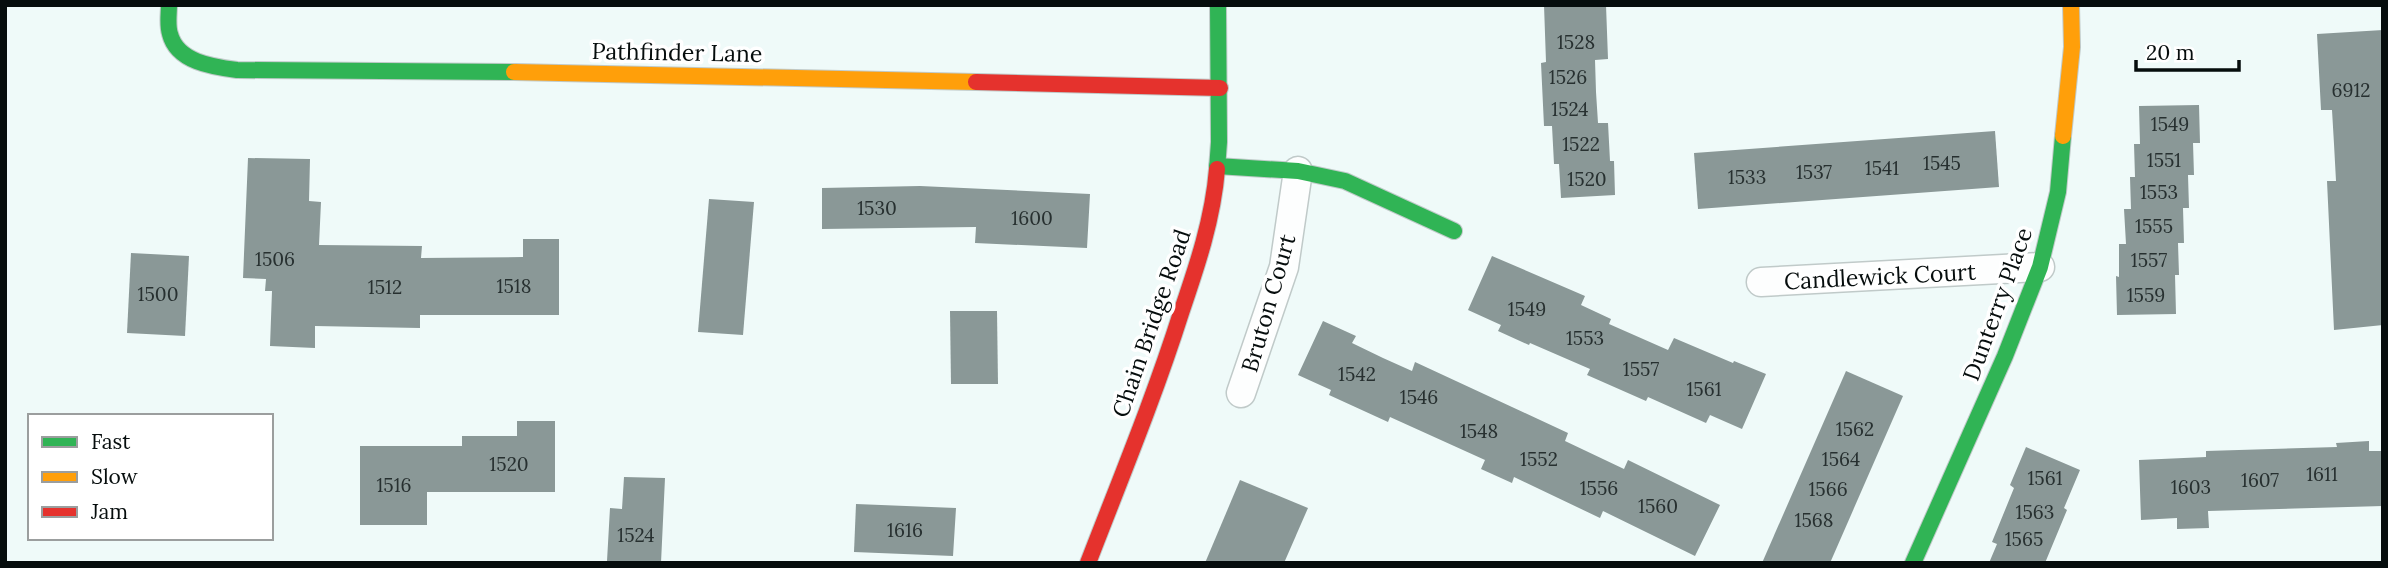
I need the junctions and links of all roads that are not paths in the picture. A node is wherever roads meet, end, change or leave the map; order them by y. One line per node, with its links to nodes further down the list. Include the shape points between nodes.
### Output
1 (1218, 5): 4 (street, Chain Bridge Road)
2 (2071, 5): 8 (street, Dunterry Place, via 2072,47 2058,192)
3 (169, 8): 4 (street, Pathfinder Lane, via 171,39 186,57 237,70 609,73)
4 (1220, 88): 5 (street, Chain Bridge Road)
5 (1217, 166): 6 (street); 11 (street, Chain Bridge Road, via 1210,217 1188,298)
6 (1298, 171): 7 (street, via 1345,181); 10 (street, Bruton Court, via 1284,267)
7 (1454, 231)
8 (2040, 267): 9 (street, Candlewick Court); 12 (street, Dunterry Place, via 2006,356)
9 (1761, 282)
10 (1241, 393)
11 (1088, 563)
12 (1913, 563)

